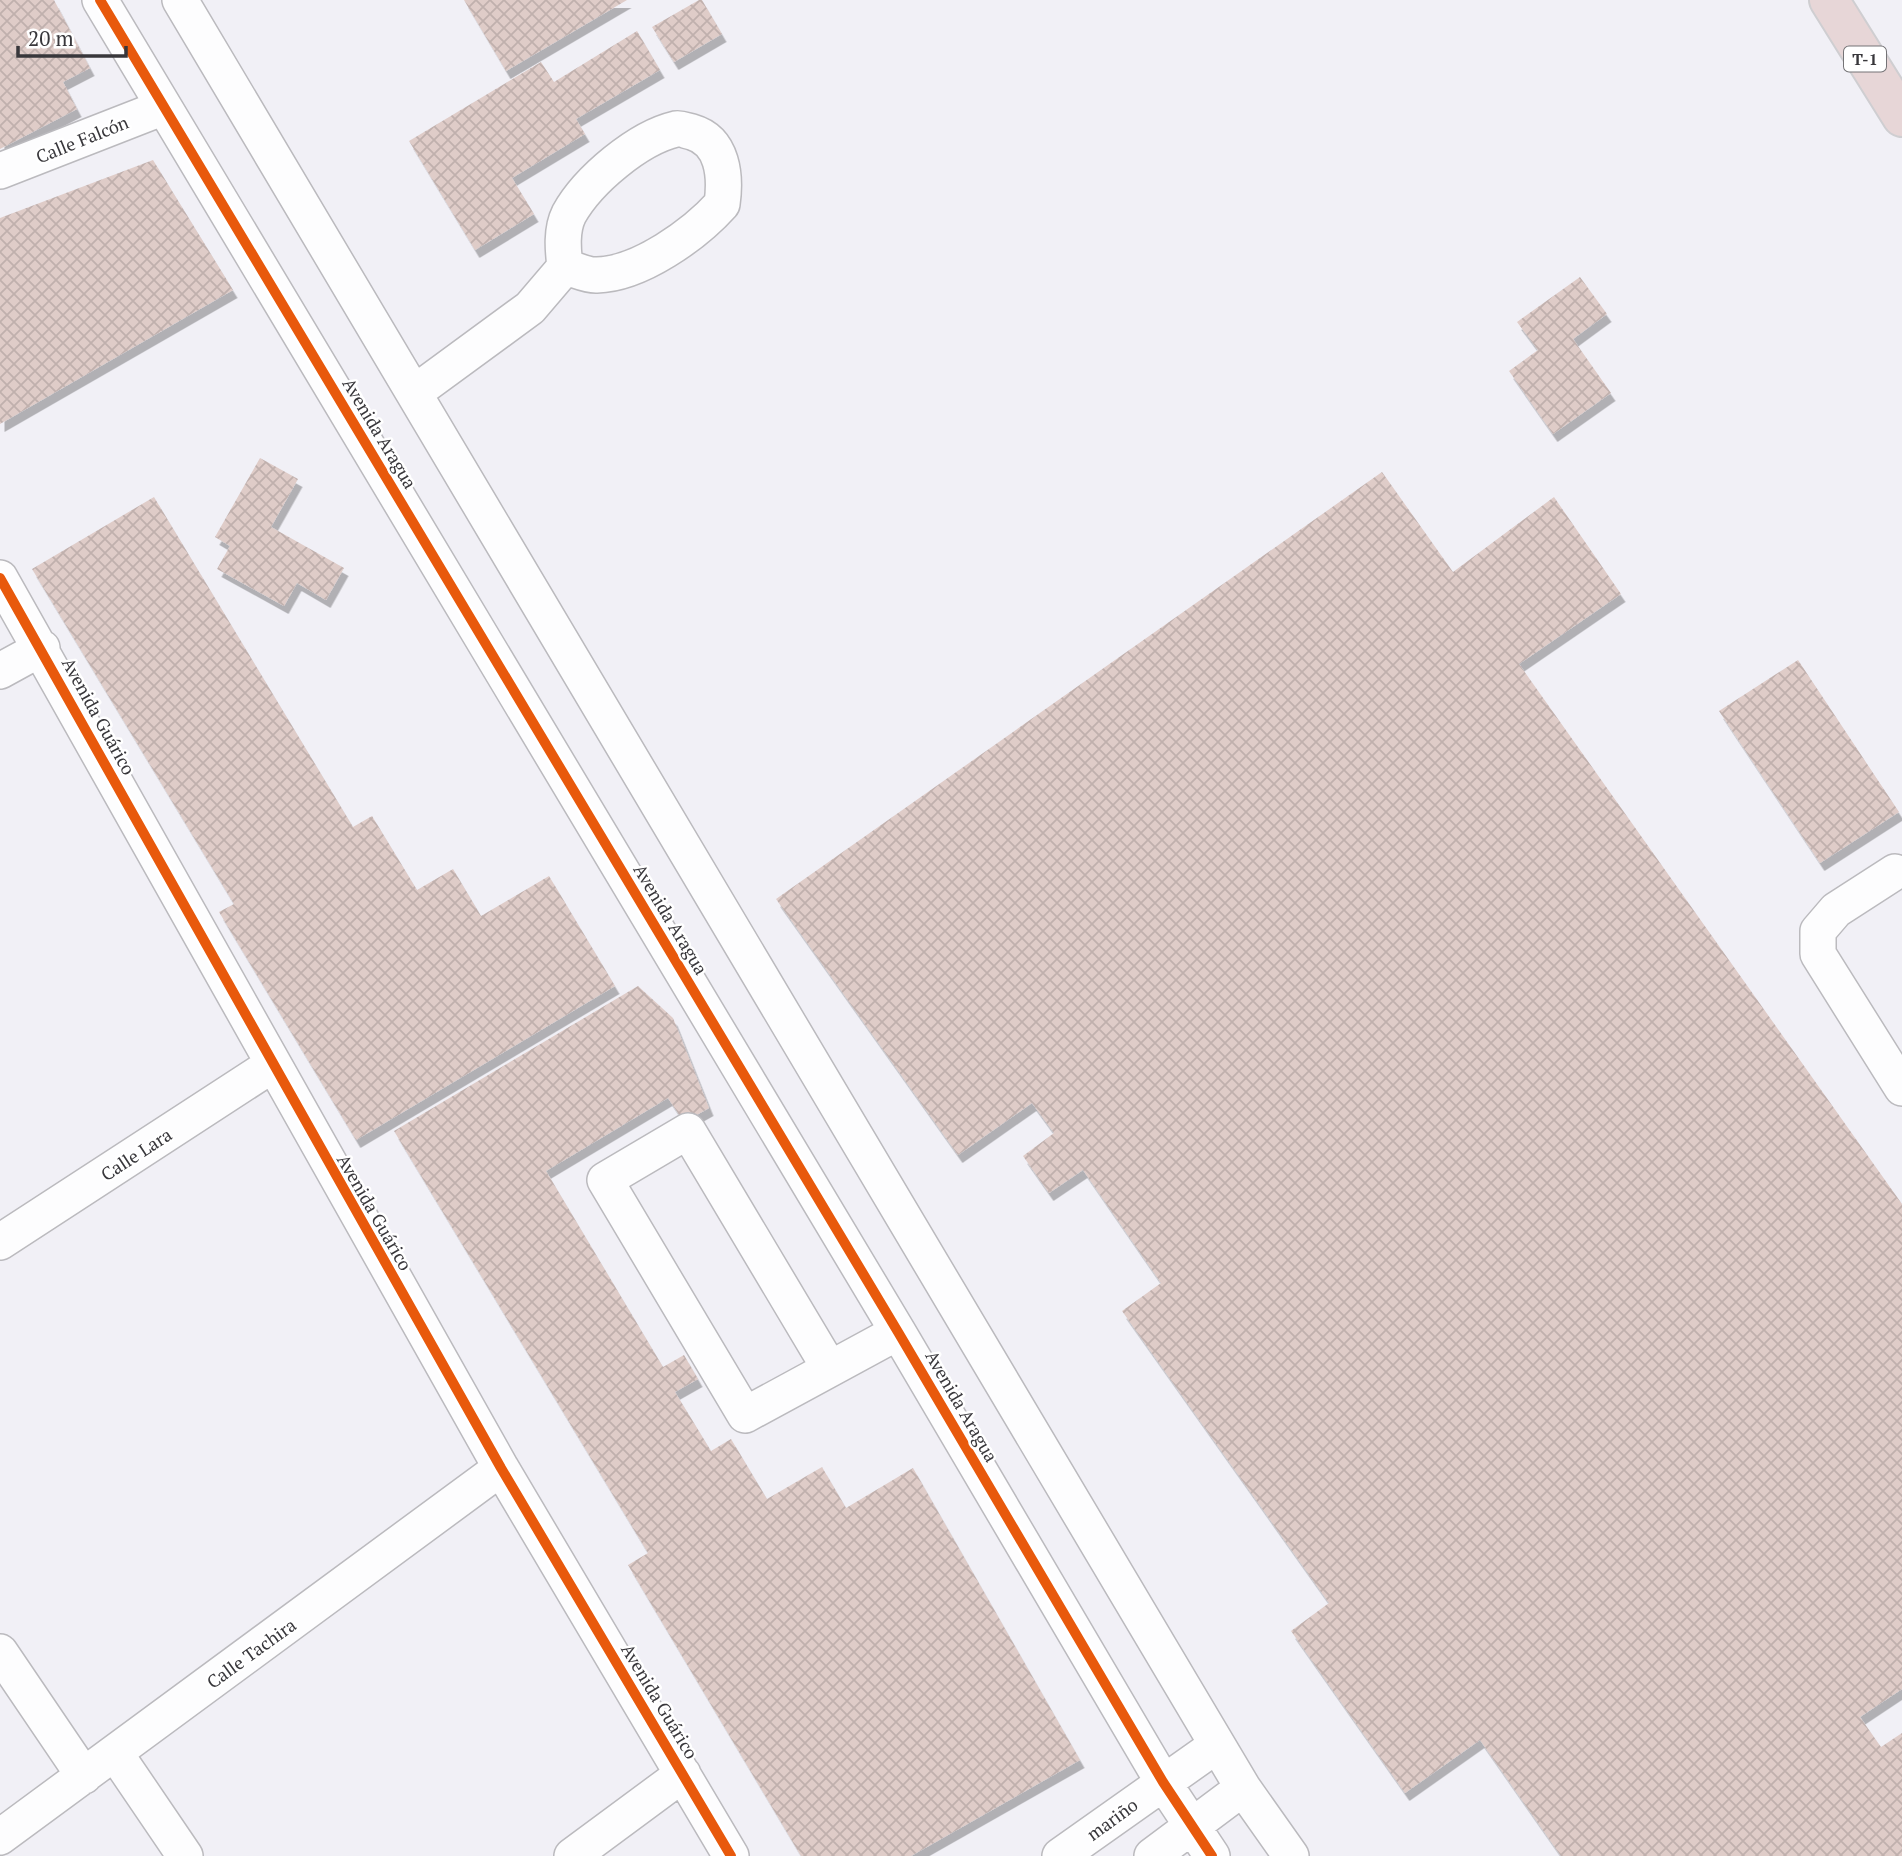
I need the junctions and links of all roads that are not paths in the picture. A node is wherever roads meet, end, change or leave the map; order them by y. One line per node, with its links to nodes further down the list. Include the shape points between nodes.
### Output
1 (100, 0): 4 (street, Avenida Aragua)
2 (180, 0): 8 (street)
3 (1829, 0): 5 (highway, T-1)
4 (164, 107): 6 (street, Calle Falcón); 16 (street, Avenida Aragua)
5 (1902, 117)
6 (0, 171)
7 (565, 267): 7 (street, via 562,242 568,215 604,170 648,141 679,128 699,134 715,148 724,177 722,204 702,227 654,257 622,269 596,275); 8 (street, via 530,308)
8 (414, 393): 20 (street)
9 (0, 578): 10 (street, Avenida Guárico)
10 (42, 648): 11 (street); 13 (street, Avenida Guárico)
11 (0, 671)
12 (1895, 872): 14 (street, via 1836,910 1818,931 1818,954)
13 (272, 1065): 15 (street, Calle Lara); 18 (street, Avenida Guárico)
14 (1902, 1088)
15 (0, 1242)
16 (898, 1332): 17 (street); 24 (street, Avenida Aragua)
17 (830, 1369): 17 (street, via 745,1415 606,1180 688,1131)
18 (501, 1468): 21 (street, Calle Tachira); 22 (street, Avenida Guárico)
19 (0, 1652): 23 (street)
20 (1217, 1745): 24 (street, mariño); 25 (street)
21 (115, 1753): 23 (street, Calle Tachira); 28 (street)
22 (683, 1774): 29 (street); 30 (street, Avenida Guárico)
23 (83, 1776): 27 (street, Calle Tachira)
24 (1163, 1782): 26 (street, Avenida Aragua); 31 (street, mariño)
25 (1243, 1788): 26 (street); 34 (street)
26 (1192, 1828): 32 (street); 33 (street, Avenida Aragua)
27 (0, 1837)
28 (185, 1856)
29 (572, 1856)
30 (731, 1856)
31 (1060, 1856)
32 (1152, 1856)
33 (1212, 1856)
34 (1291, 1856)

